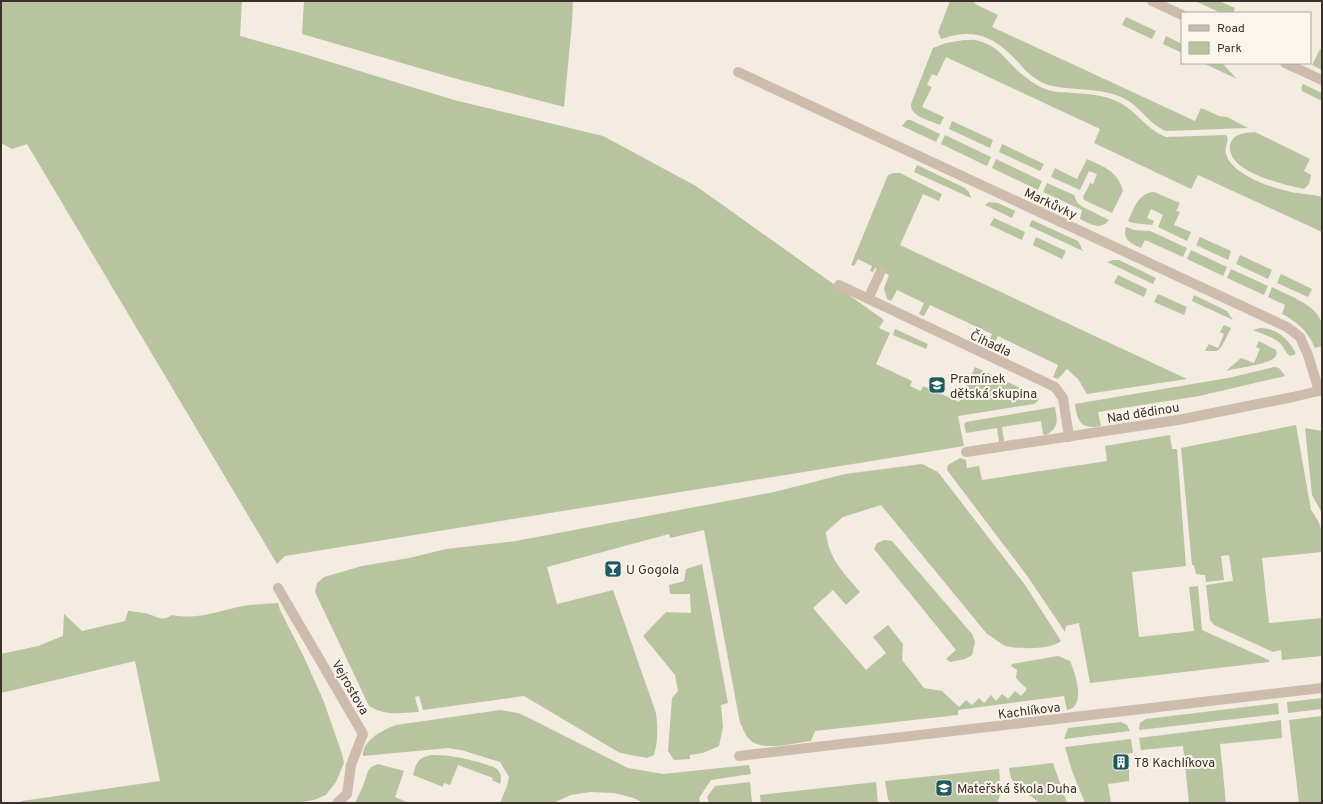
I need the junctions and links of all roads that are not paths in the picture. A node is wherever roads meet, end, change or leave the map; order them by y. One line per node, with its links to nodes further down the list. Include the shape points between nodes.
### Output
1 (1152, 1): 2 (street)
2 (1181, 15)
3 (1287, 64): 5 (street)
4 (738, 72): 9 (street, Markůvky, via 1287,327 1300,337)
5 (1322, 80)
6 (880, 273): 8 (street)
7 (839, 286): 8 (street, Čihadla)
8 (868, 299): 10 (street, Čihadla, via 1054,387 1063,398)
9 (1320, 390): 10 (street, Nad dědinou, via 1178,420)
10 (1069, 437): 11 (street, Nad dědinou)
11 (966, 452)
12 (278, 588): 15 (street, Vejrostova, via 363,734 351,765 347,794)
13 (1322, 688): 14 (street, Kachlíkova)
14 (739, 756)
15 (337, 803)

